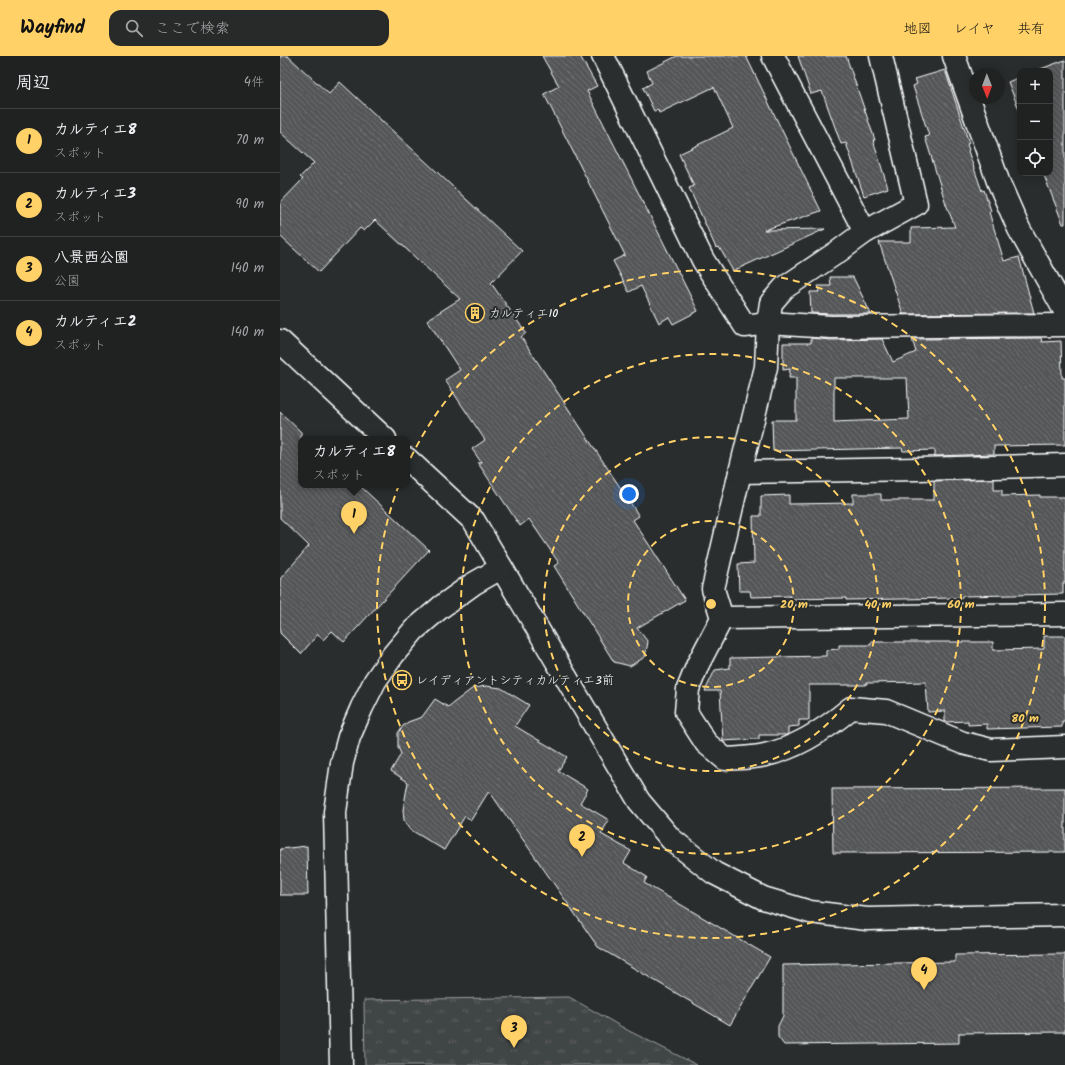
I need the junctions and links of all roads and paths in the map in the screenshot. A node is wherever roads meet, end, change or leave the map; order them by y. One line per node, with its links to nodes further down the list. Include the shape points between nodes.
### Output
1 (603, 56): 7 (street, via 703,260 745,326)
2 (773, 56): 5 (street)
3 (882, 56): 5 (street, via 916,204)
4 (954, 56): 6 (street, via 998,182 1019,229)
5 (865, 232): 7 (street, via 784,288 771,303)
6 (1065, 311)
7 (768, 323): 8 (street, via 831,328); 13 (street, via 766,367)
8 (1065, 325)
9 (280, 341): 10 (street)
10 (382, 436)
11 (410, 462): 14 (street, via 474,521)
12 (1065, 465): 13 (street)
13 (740, 472): 16 (street, via 713,589)
14 (502, 568): 18 (street, via 639,802 671,839 714,873 763,898 810,912 867,919); 19 (street, via 473,584 414,630 375,681 349,737 342,763 335,812)
15 (1065, 614): 16 (street)
16 (722, 618): 17 (street, via 688,689 686,712 706,743 725,759 764,755 797,744 834,723 851,708 886,711 964,744 991,750)
17 (1065, 747)
18 (1065, 915)
19 (341, 1065)

